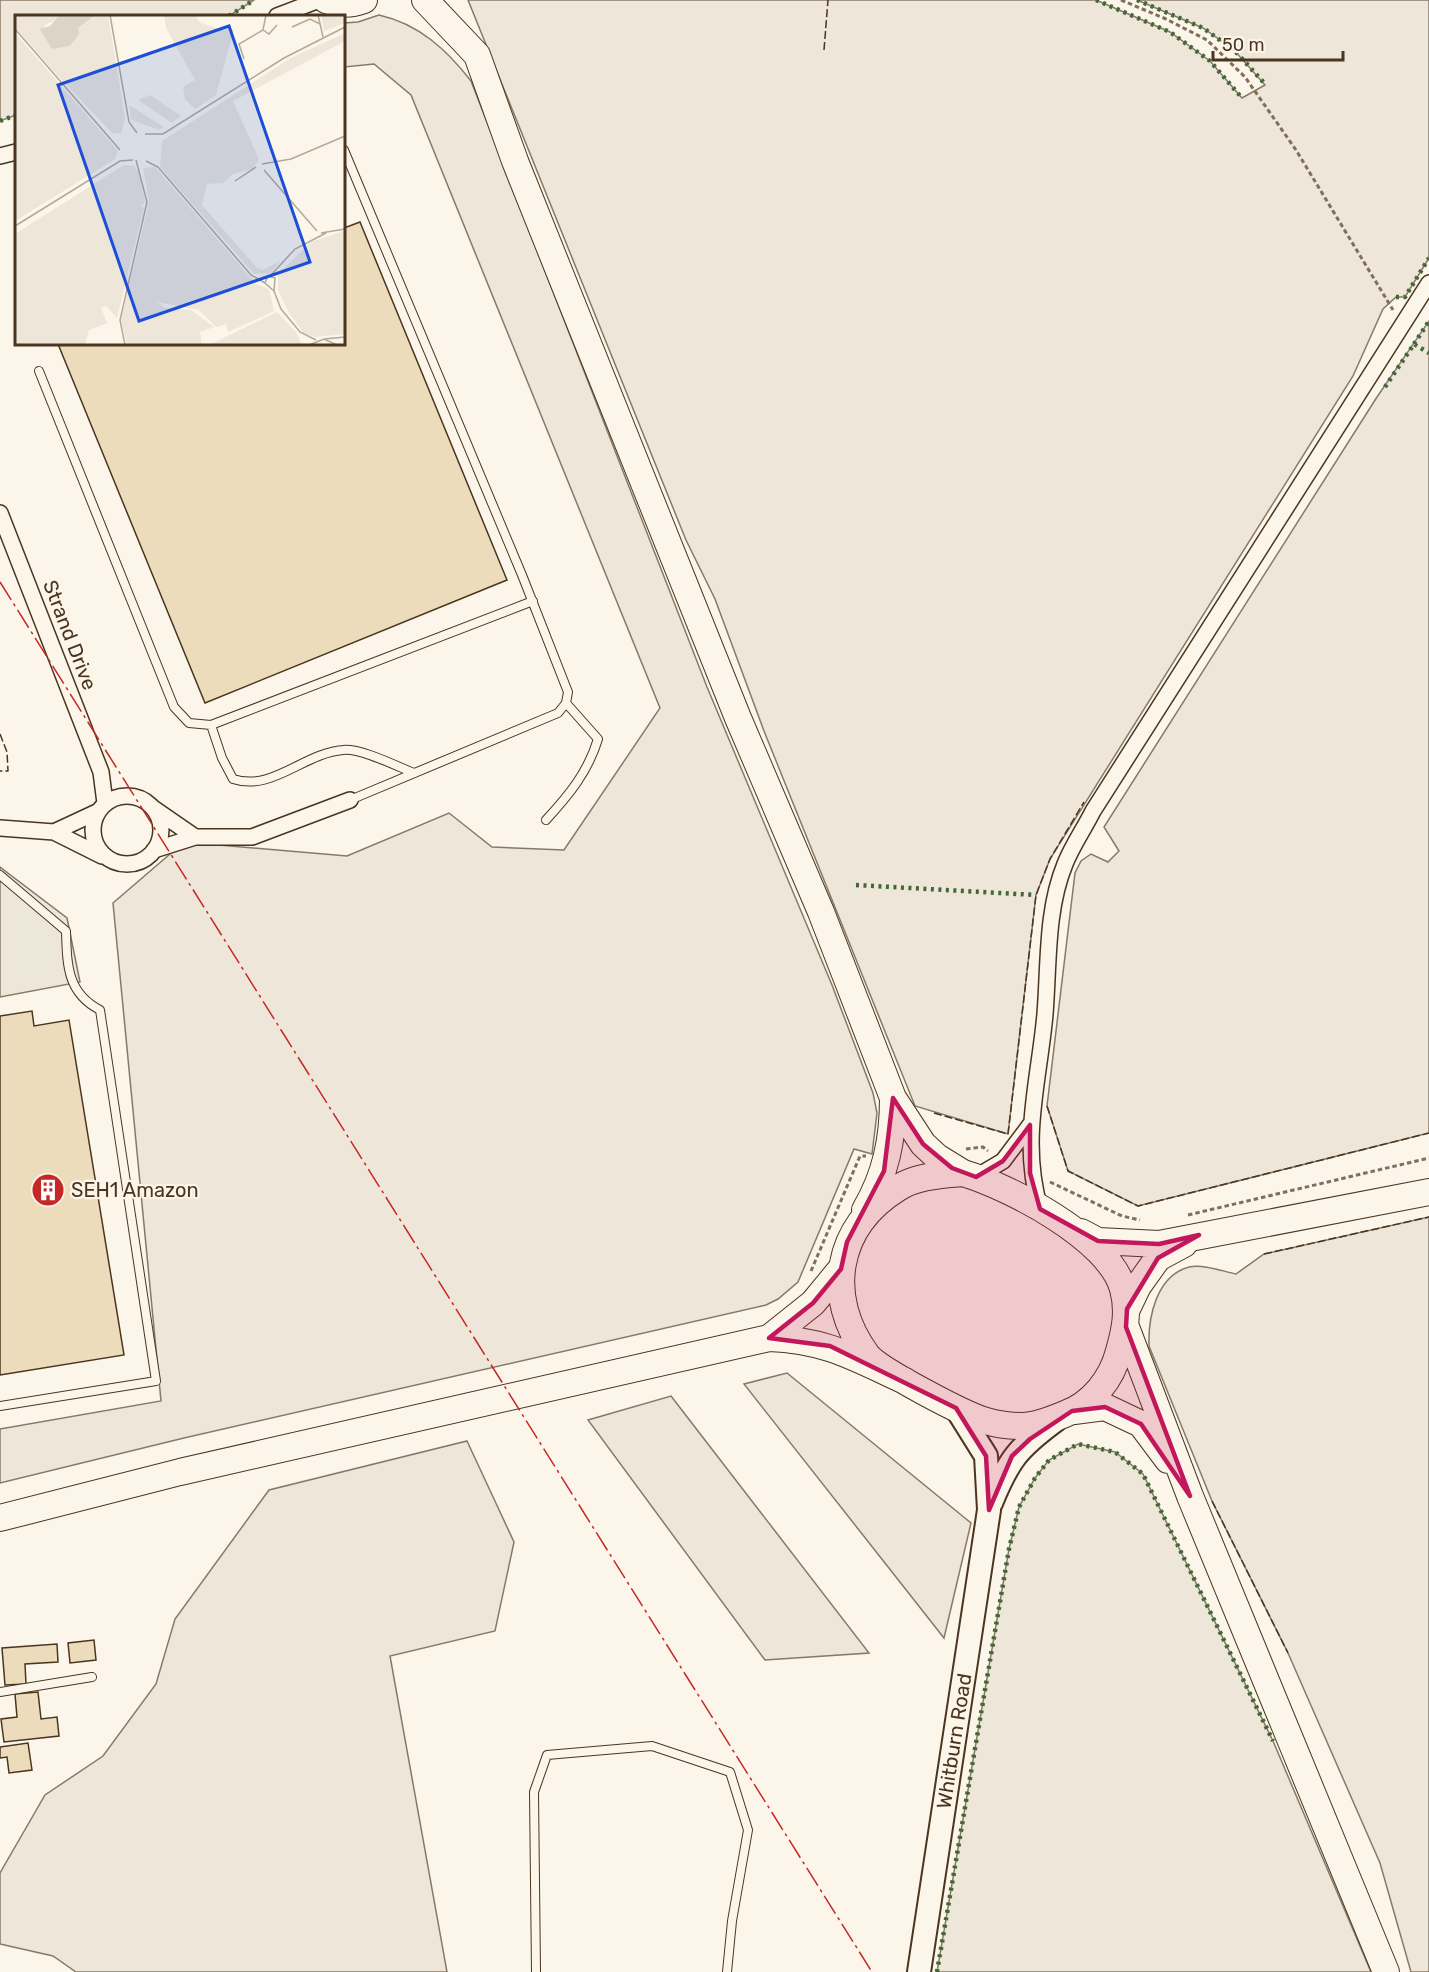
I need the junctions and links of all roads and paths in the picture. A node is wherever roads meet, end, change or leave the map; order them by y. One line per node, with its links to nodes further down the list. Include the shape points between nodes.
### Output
1 (291, 0): 8 (street)
2 (319, 0): 9 (street)
3 (326, 0): 4 (main road, via 352,4)
4 (364, 0)
5 (412, 0): 7 (main road)
6 (1121, 0): 14 (path, via 1207,40 1245,77 1296,150 1388,305)
7 (431, 6): 33 (main road, via 477,55 519,172)
8 (278, 15)
9 (280, 15)
10 (15, 152): 12 (street)
11 (345, 152): 17 (lane)
12 (0, 156)
13 (1429, 283): 14 (street)
14 (1404, 323): 34 (street, via 1093,812 1064,864 1052,909)
15 (39, 371): 19 (lane, via 174,707 189,723)
16 (0, 513): 20 (street, Strand Drive)
17 (533, 601): 18 (lane, via 566,685); 19 (lane)
18 (567, 703): 21 (lane, via 558,713); 26 (lane, via 598,739 580,780)
19 (211, 725): 21 (lane, via 233,779 248,784 344,749)
20 (101, 772): 22 (street); 24 (street, Strand Drive)
21 (414, 773): 23 (lane)
22 (132, 796): 24 (street, via 113,798); 25 (street)
23 (350, 800): 29 (street, via 252,837)
24 (101, 808): 28 (street); 31 (street, via 93,832 95,842)
25 (153, 808): 29 (street); 30 (street, via 161,829)
26 (546, 820)
27 (0, 828): 28 (street)
28 (54, 832): 31 (street)
29 (195, 837): 30 (street)
30 (154, 850): 31 (street, via 128,864)
31 (108, 859)
32 (0, 875): 51 (lane, via 66,931 68,973 86,1002 100,1010 156,1381)
33 (893, 1098): 35 (main road); 38 (main road, via 923,1144 944,1162)
34 (1030, 1125): 37 (street); 39 (street)
35 (887, 1158): 44 (main road, via 878,1188); 47 (path, via 860,1156)
36 (1429, 1158): 42 (path)
37 (1003, 1161): 38 (street); 38 (path, via 983,1147)
38 (967, 1166): 41 (main road); 44 (main road, via 898,1188)
39 (1030, 1173): 41 (street); 43 (path, via 1122,1216)
40 (1429, 1192): 45 (main road)
41 (1050, 1215): 45 (main road, via 1098,1241 1159,1244); 48 (main road, via 1076,1230 1113,1268 1123,1287)
42 (1178, 1217)
43 (1149, 1221)
44 (856, 1225): 46 (main road)
45 (1200, 1235): 48 (main road, via 1158,1258 1138,1287)
46 (841, 1269): 49 (main road, via 813,1303); 50 (main road, via 840,1291 850,1326 868,1357)
47 (809, 1275)
48 (1126, 1318): 53 (main road, via 1117,1361 1106,1382 1089,1400); 54 (main road)
49 (769, 1338): 50 (main road, via 800,1339 830,1346); 56 (main road, via 180,1472)
50 (905, 1381): 52 (main road)
51 (0, 1406)
52 (956, 1408): 53 (main road, via 986,1421 1023,1426); 55 (main road, Whitburn Road, via 986,1456)
53 (1068, 1412): 54 (main road, via 1105,1407 1140,1424); 55 (main road, Whitburn Road, via 1012,1456)
54 (1190, 1496): 62 (main road)
55 (989, 1510): 61 (main road, Whitburn Road)
56 (0, 1518)
57 (92, 1677): 58 (lane)
58 (0, 1692)
59 (536, 1972): 60 (lane, via 534,1792 547,1755 652,1746 730,1772 748,1830)
60 (727, 1972)
61 (919, 1972)
62 (1386, 1972)

